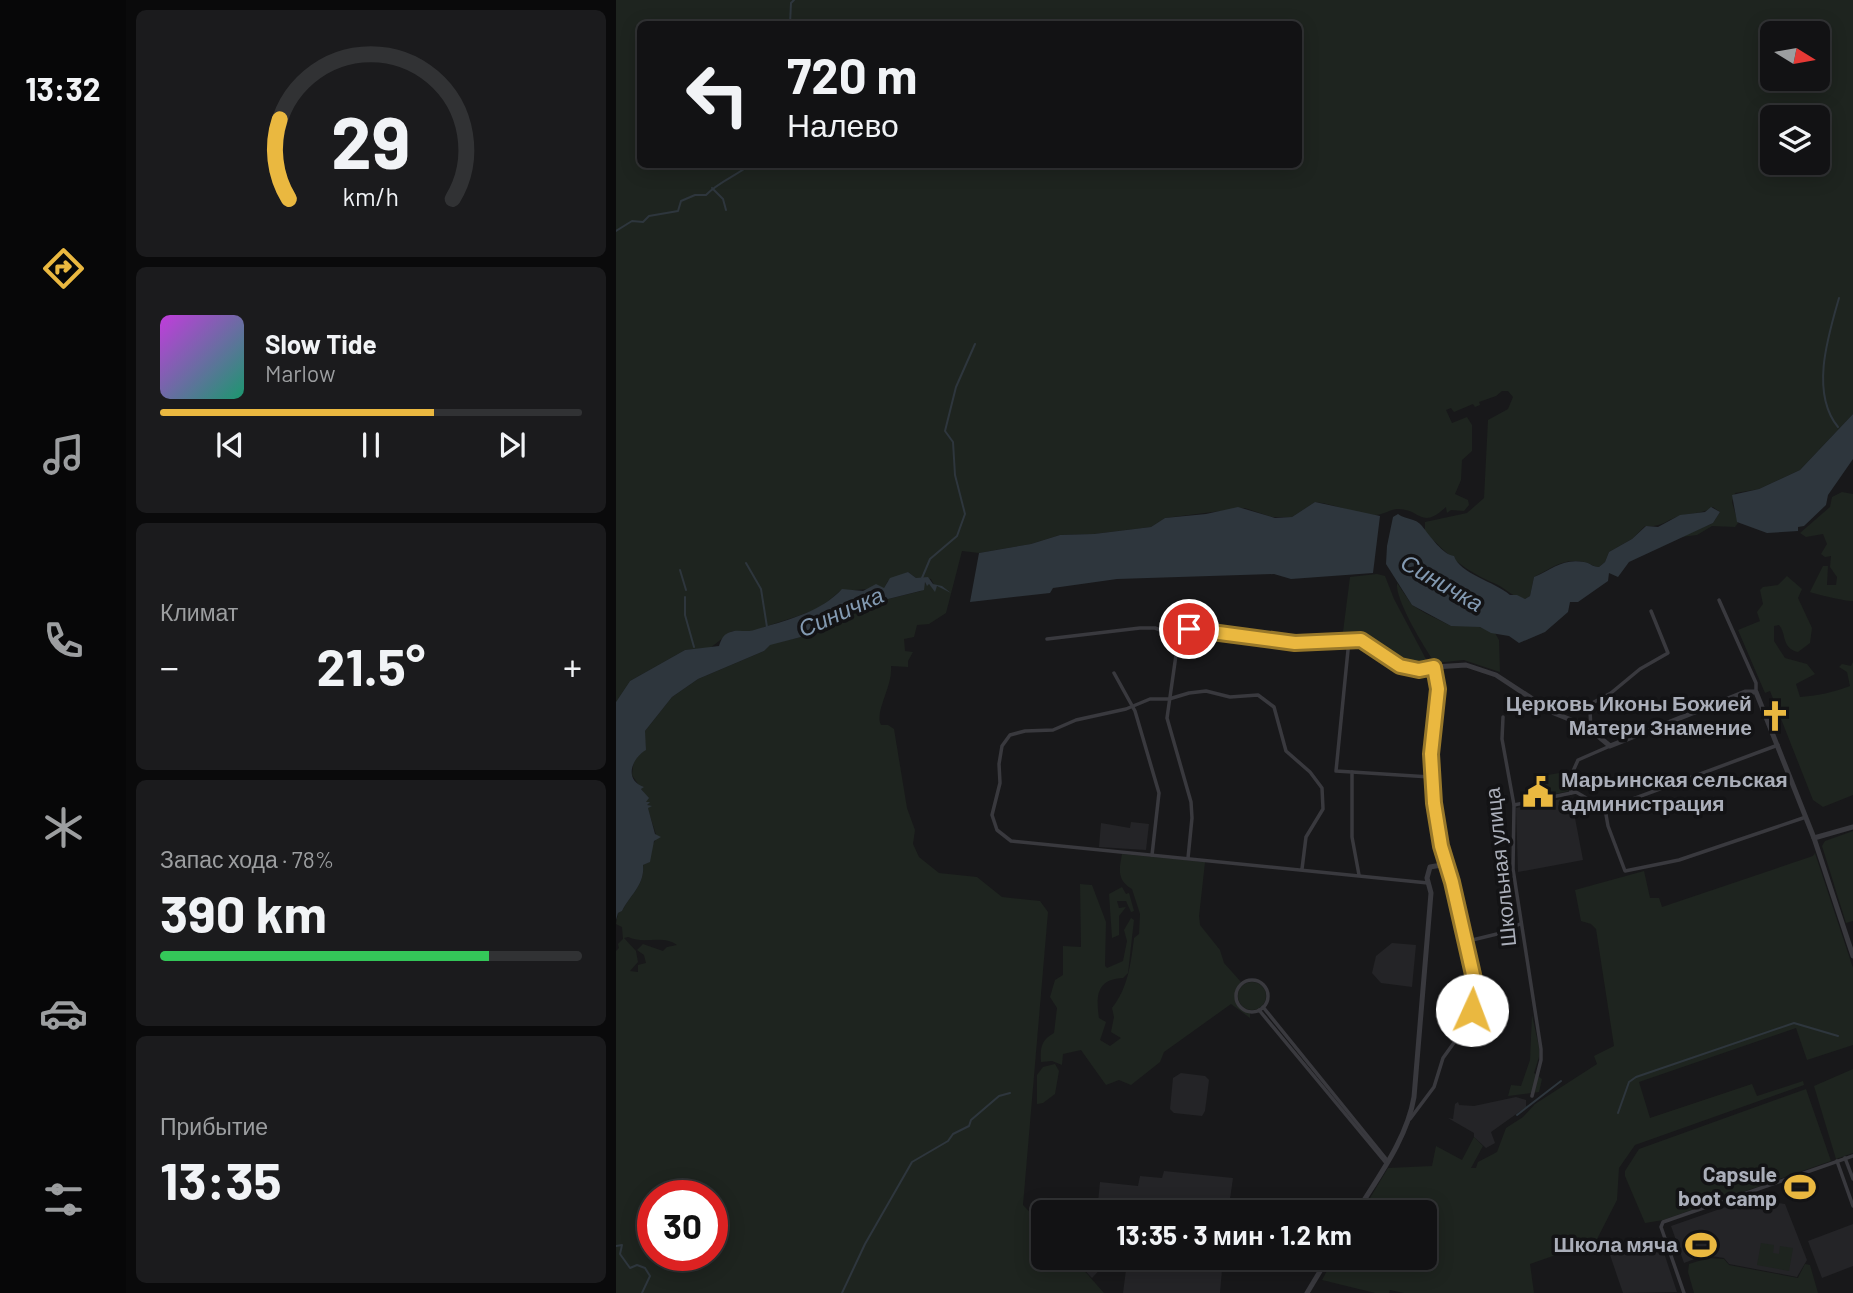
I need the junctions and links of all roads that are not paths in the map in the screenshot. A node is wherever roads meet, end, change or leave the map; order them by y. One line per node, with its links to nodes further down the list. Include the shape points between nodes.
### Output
1 (1719, 600): 8 (street)
2 (1651, 611): 12 (street, via 1668,653 1594,702)
3 (1197, 631): 4 (street, via 1168,633 1140,628); 5 (street, via 1295,643); 9 (street, via 1176,655)
4 (1046, 639)
5 (1349, 640): 6 (street, via 1367,642 1406,668); 15 (street, via 1335,771)
6 (1434, 667): 12 (street, via 1466,665 1486,671 1554,713); 16 (street, via 1438,689)
7 (1114, 673): 10 (street)
8 (1756, 692): 13 (street); 14 (street, via 1745,692)
9 (1172, 699): 10 (street, via 1146,699); 24 (street, via 1167,713 1169,730 1192,813); 26 (street, via 1206,691 1230,697 1252,694 1273,707 1286,751 1318,780 1325,801 1306,836)
10 (1131, 706): 23 (street, via 1159,793); 23 (street, via 1053,730 1021,731 1007,737 999,761 1000,783 992,819 1002,835 1014,842)
11 (1503, 717): 18 (street, Школьная улица, via 1505,765)
12 (1591, 729): 14 (street)
13 (1778, 744): 19 (street); 20 (street)
14 (1610, 747): 17 (street, via 1578,760 1570,778)
15 (1352, 772): 16 (street); 27 (street, via 1352,837)
16 (1431, 777): 25 (street)
17 (1571, 793): 18 (street); 19 (street)
18 (1514, 805): 29 (street, Школьная улица, via 1513,869)
19 (1605, 809): 20 (street, via 1622,870 1628,871 1661,866)
20 (1806, 817): 22 (street)
21 (1853, 827): 22 (street)
22 (1814, 838): 31 (street)
23 (1152, 855): 24 (street)
24 (1188, 858): 26 (street)
25 (1447, 864): 28 (street, via 1430,867); 30 (street)
26 (1302, 869): 27 (street)
27 (1359, 875): 28 (street)
28 (1428, 883): 34 (street, via 1431,893 1417,1071)
29 (1520, 924): 30 (street); 33 (street, Школьная улица, via 1541,1049)
30 (1464, 942): 34 (street, via 1474,985 1469,1018 1443,1058 1426,1101)
31 (1853, 956)
32 (1261, 1009): 32 (street, via 1268,993 1263,984 1244,982 1237,990 1239,1005 1247,1011); 38 (street)
33 (1532, 1096)
34 (1409, 1120): 38 (street)
35 (1853, 1156): 36 (street)
36 (1845, 1158): 37 (street); 39 (street)
37 (1837, 1161): 41 (street); 44 (street, via 1664,1221 1661,1227)
38 (1387, 1162): 40 (street)
39 (1853, 1180)
40 (1364, 1200)
41 (1853, 1206)
42 (1321, 1270): 43 (street)
43 (1307, 1293)
44 (1684, 1293)

